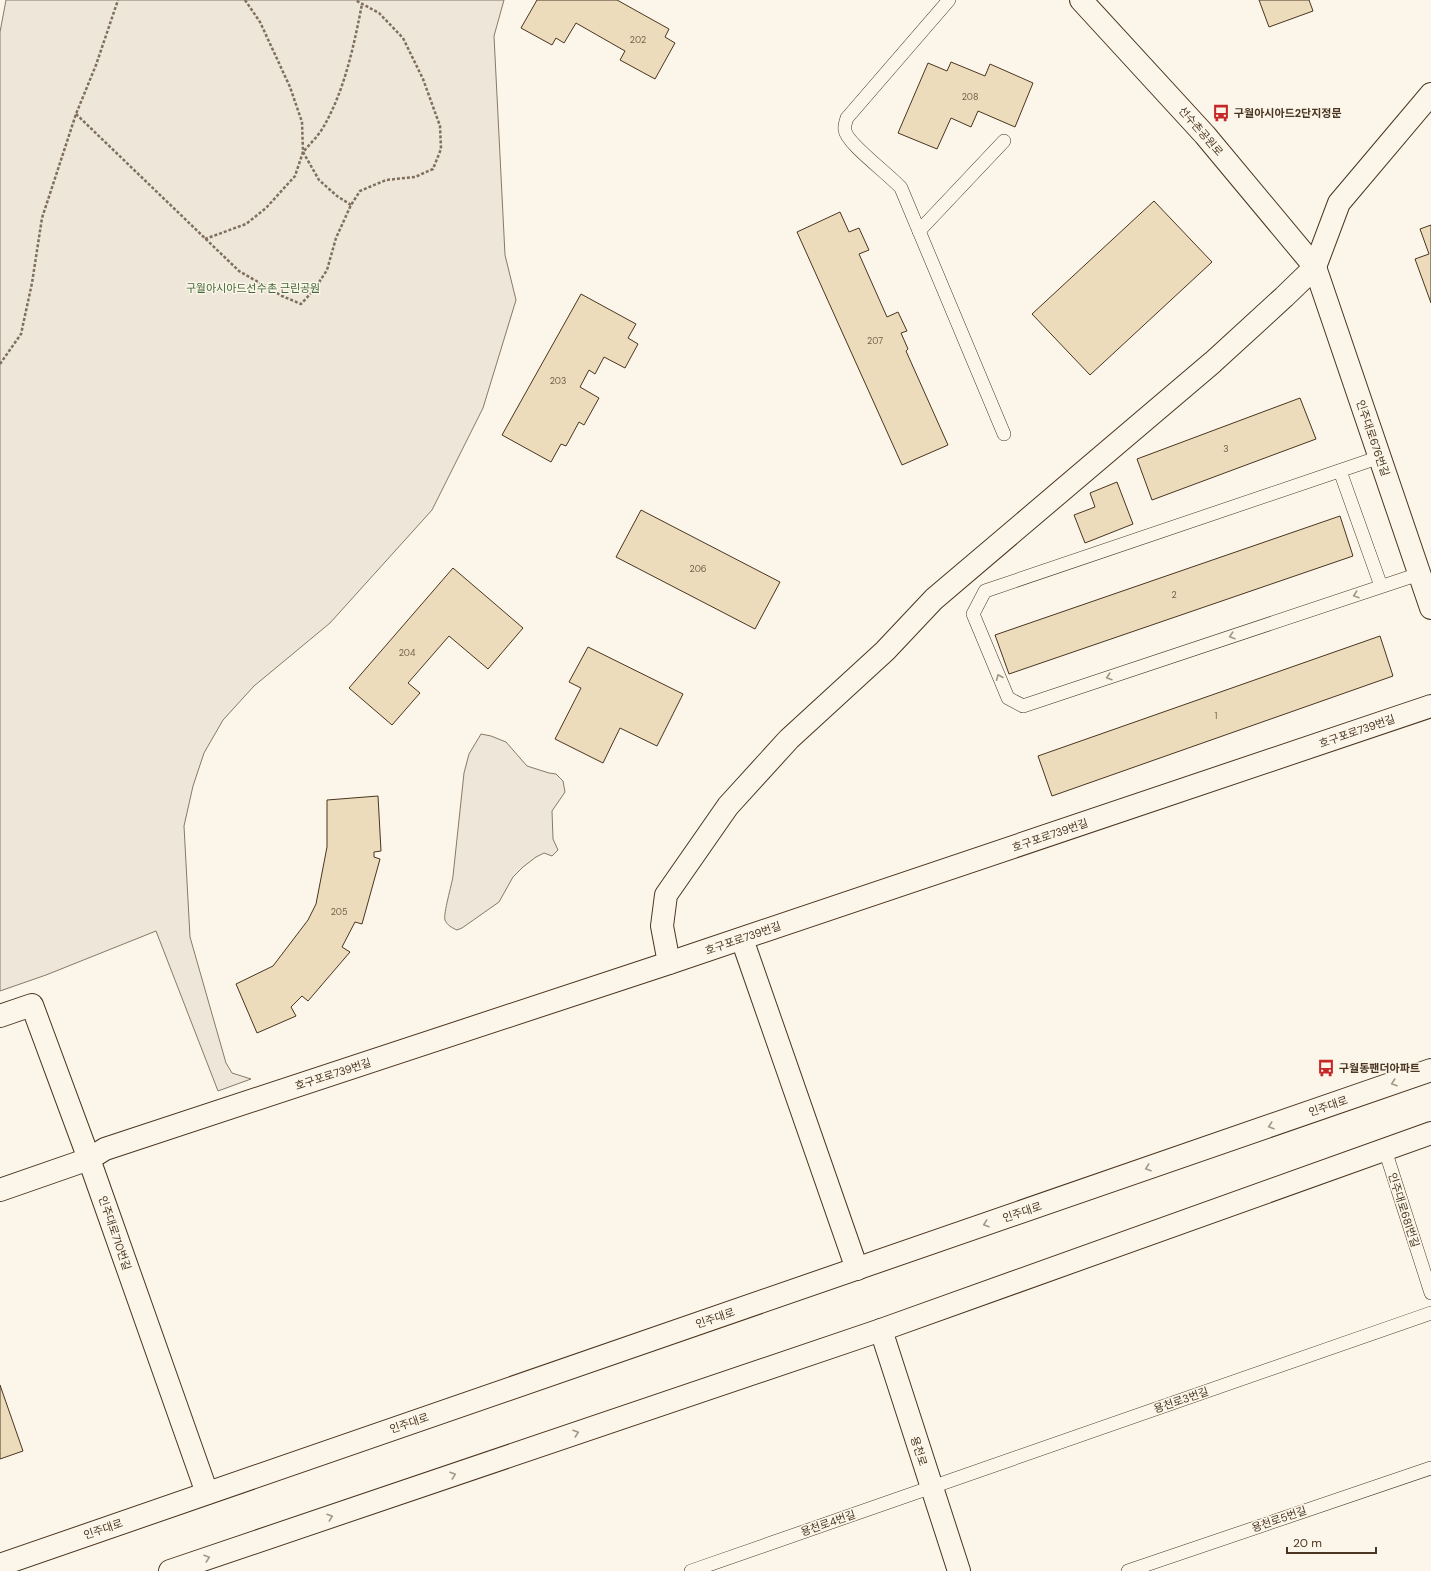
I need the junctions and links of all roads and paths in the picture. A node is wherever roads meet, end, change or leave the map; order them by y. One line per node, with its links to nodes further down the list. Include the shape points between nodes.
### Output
1 (118, 0): 8 (path)
2 (245, 0): 10 (path, via 260,22 290,88 302,122)
3 (355, 0): 6 (path)
4 (949, 0): 12 (lane, via 847,118 845,130 850,141 901,188)
5 (1081, 0): 14 (street, 선수촌공원로, via 1205,134)
6 (362, 4): 10 (path, via 355,40 336,101 324,127); 11 (path, via 379,13 403,38 423,79 440,126 441,149 433,169 415,177 386,180 360,191)
7 (1431, 94): 14 (street, via 1339,203)
8 (76, 114): 13 (path); 15 (path, via 42,218 21,334)
9 (1004, 141): 12 (lane)
10 (303, 152): 11 (path, via 319,180); 13 (path, via 295,176 266,208 246,224)
11 (351, 205): 13 (path, via 336,238 327,270 302,304 282,296 239,271)
12 (919, 231): 16 (lane)
13 (205, 239)
14 (1315, 267): 17 (street, 인주대로676번길); 24 (street, via 1213,362 934,599 884,651 789,739 728,806 666,895 662,926)
15 (0, 364)
16 (1004, 434)
17 (1380, 458): 18 (lane); 19 (street, 인주대로676번길)
18 (1340, 471): 20 (lane); 20 (lane, one-way to 18, via 1023,706 1008,698 973,614 985,591)
19 (1419, 574): 20 (lane); 21 (street, 인주대로676번길)
20 (1381, 586)
21 (1431, 608)
22 (1431, 706): 23 (street, 호구포로739번길)
23 (742, 938): 24 (street, 호구포로739번길); 31 (street)
24 (669, 963): 29 (street, 호구포로739번길, via 105,1149)
25 (0, 1016): 29 (street, 인주대로710번길, via 32,1006)
26 (1431, 1070): 31 (street, 인주대로, one-way to 31)
27 (1431, 1133): 28 (street)
28 (1385, 1150): 32 (lane, 인주대로681번길); 34 (street)
29 (89, 1159): 30 (street, 호구포로739번길); 37 (street, 인주대로710번길)
30 (0, 1190)
31 (857, 1269): 37 (street, 인주대로)
32 (1431, 1293)
33 (1431, 1313): 36 (lane, 용천로3번길)
34 (881, 1330): 36 (street, 용천로); 40 (street, one-way to 34)
35 (1431, 1468): 43 (lane, 용천로5번길)
36 (931, 1487): 39 (lane, 용천로4번길); 42 (street, 용천로)
37 (207, 1493): 38 (street, 인주대로)
38 (0, 1565)
39 (727, 1565): 41 (lane, 용천로4번길)
40 (170, 1571)
41 (691, 1571)
42 (959, 1571)
43 (1128, 1571)

